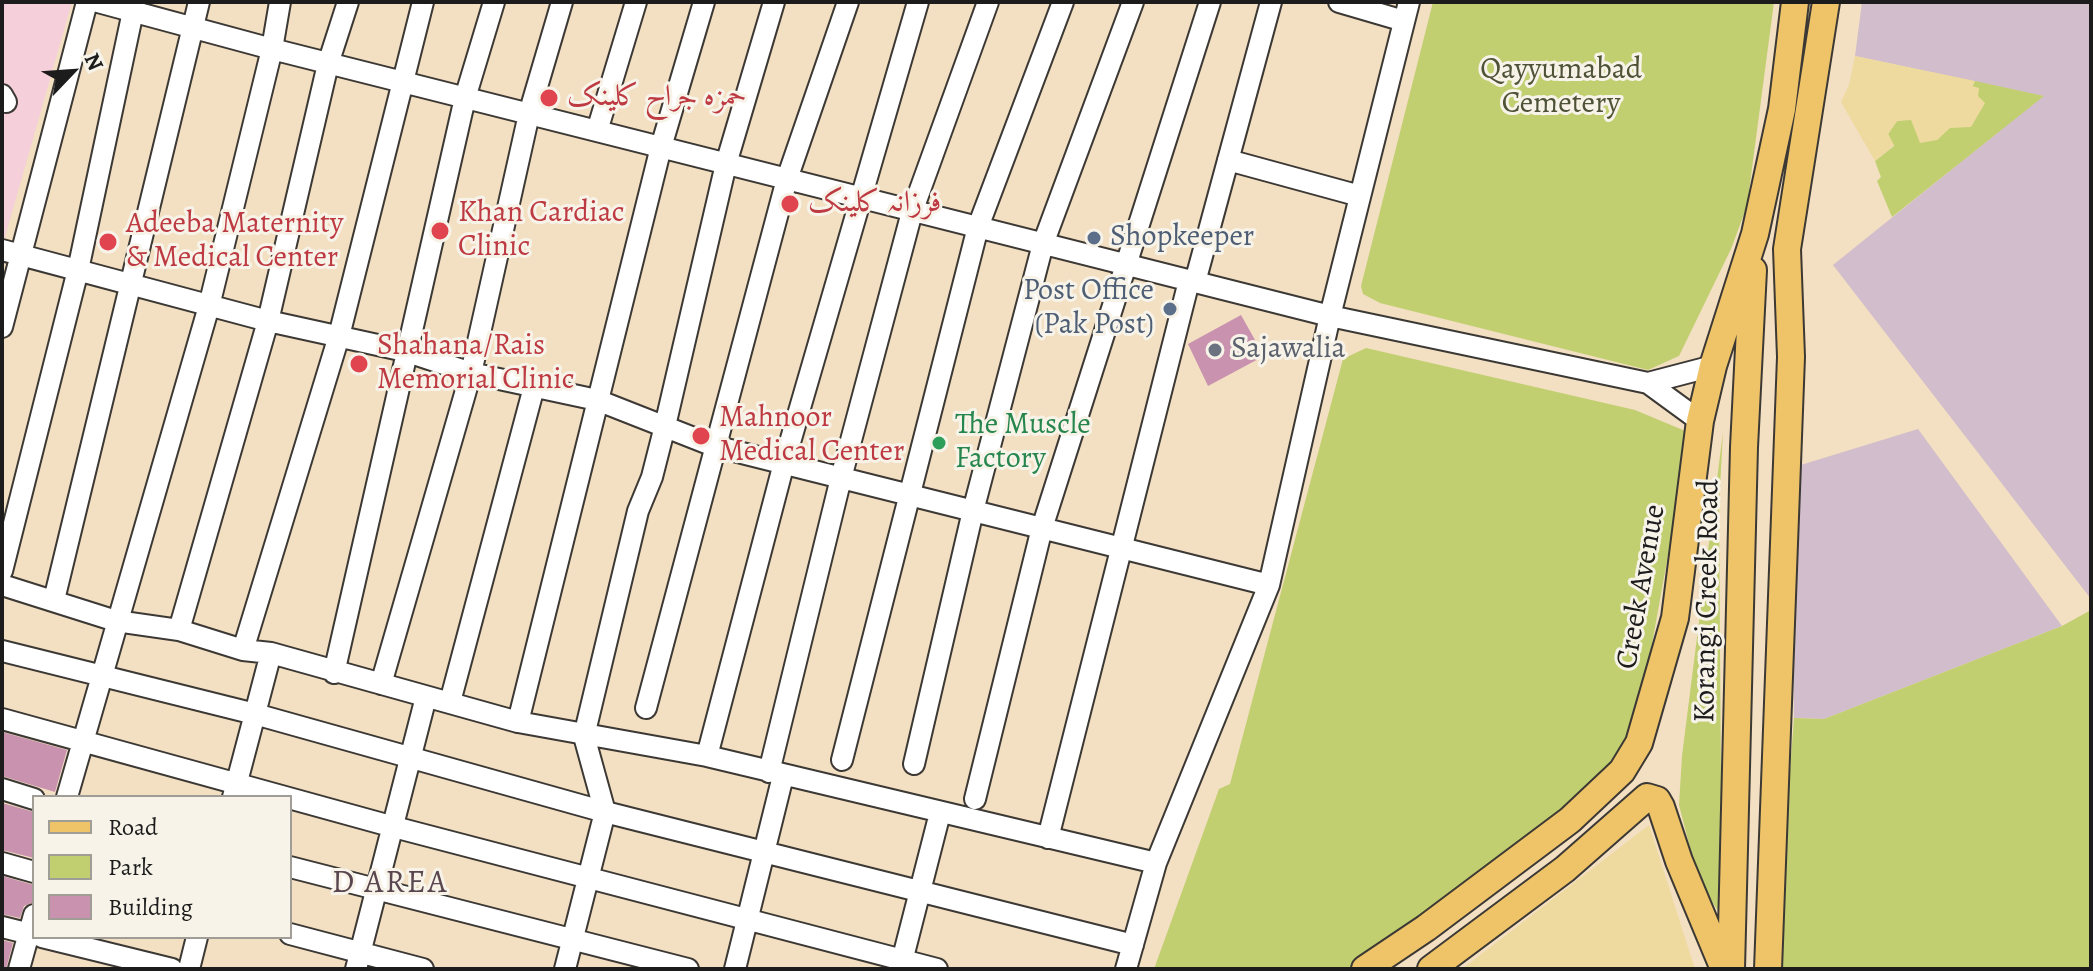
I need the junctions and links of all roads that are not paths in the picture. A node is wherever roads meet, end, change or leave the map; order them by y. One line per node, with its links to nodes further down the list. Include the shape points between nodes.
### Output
1 (87, 2): 42 (street)
2 (98, 2): 22 (street)
3 (197, 2): 24 (street); 25 (street)
4 (280, 2): 26 (street)
5 (348, 2): 27 (street)
6 (423, 2): 28 (street)
7 (494, 2): 29 (street)
8 (562, 2): 30 (street)
9 (636, 2): 31 (street)
10 (704, 2): 32 (street)
11 (774, 2): 34 (street)
12 (848, 2): 35 (street)
13 (918, 2): 37 (street)
14 (988, 2): 38 (street)
15 (1063, 2): 39 (street)
16 (1133, 2): 41 (street)
17 (1210, 2): 43 (street)
18 (1271, 2): 33 (street)
19 (1339, 2): 23 (street)
20 (1795, 2): 40 (main road, via 1782,109)
21 (1826, 2): 135 (main road, via 1787,249 1791,357)
22 (134, 7): 24 (street); 44 (street)
23 (1407, 12): 36 (street)
24 (157, 20): 25 (street)
25 (192, 29): 26 (street); 46 (street)
26 (272, 49): 27 (street); 47 (street)
27 (328, 64): 28 (street); 49 (street)
28 (401, 82): 29 (street); 51 (street)
29 (465, 98): 30 (street); 52 (street)
30 (529, 114): 31 (street); 54 (street)
31 (597, 131): 32 (street)
32 (661, 147): 34 (street); 57 (street)
33 (1228, 160): 36 (street); 45 (street)
34 (726, 164): 35 (street); 59 (street)
35 (787, 179): 37 (street); 60 (street)
36 (1360, 196): 48 (street)
37 (861, 199): 38 (street); 61 (street)
38 (912, 212): 39 (street); 62 (street)
39 (978, 227): 41 (street); 63 (street)
40 (1755, 234): 53 (main road, Creek Avenue); 134 (main road, Korangi Creek Road, via 1744,447)
41 (1043, 244): 43 (street); 64 (street)
42 (12, 253): 44 (street); 50 (street)
43 (1125, 263): 45 (street); 65 (street)
44 (78, 270): 46 (street); 67 (street)
45 (1192, 281): 48 (street); 66 (street)
46 (129, 284): 47 (street); 70 (street)
47 (209, 306): 49 (street); 71 (street)
48 (1330, 316): 55 (street); 69 (street)
49 (268, 321): 51 (street); 72 (street)
50 (2, 327)
51 (339, 336): 52 (street); 73 (street)
52 (405, 351): 54 (street); 76 (street)
53 (1713, 366): 55 (street); 58 (main road, Creek Avenue)
54 (471, 373): 56 (street); 78 (street)
55 (1648, 383): 58 (street)
56 (534, 387): 57 (street); 80 (street)
57 (597, 400): 59 (street); 84 (street)
58 (1700, 421): 131 (main road, Creek Avenue, via 1675,618 1629,763 1554,832)
59 (665, 426): 60 (street); 85 (street, via 638,511)
60 (714, 446): 61 (street); 81 (street)
61 (784, 463): 62 (street); 87 (street)
62 (841, 478): 63 (street); 91 (street)
63 (910, 495): 64 (street); 89 (street)
64 (973, 511): 65 (street); 90 (street)
65 (1042, 528): 66 (street); 97 (street)
66 (1121, 548): 69 (street); 102 (street)
67 (2, 571)
68 (2, 585): 70 (street)
69 (1269, 585): 105 (street)
70 (54, 600): 71 (street)
71 (116, 621): 72 (street); 77 (street)
72 (179, 630): 73 (street)
73 (243, 650): 75 (street)
74 (2, 651): 77 (street)
75 (271, 653): 76 (street); 82 (street)
76 (334, 673): 78 (street)
77 (101, 676): 82 (street); 86 (street)
78 (381, 684): 79 (street)
79 (426, 697): 80 (street); 88 (street)
80 (450, 702): 84 (street)
81 (646, 708)
82 (255, 714): 88 (street); 93 (street)
83 (2, 719): 86 (street)
84 (518, 722): 85 (street)
85 (584, 736): 87 (street); 99 (street)
86 (82, 741): 93 (street); 94 (street)
87 (707, 756): 91 (street)
88 (412, 759): 99 (street); 101 (street)
89 (842, 760)
90 (914, 764)
91 (776, 774): 100 (street); 103 (street)
92 (2, 789): 96 (street)
93 (235, 789): 95 (street)
94 (68, 795)
95 (260, 795)
96 (32, 798)
97 (975, 799)
98 (292, 803): 101 (street)
99 (605, 812): 103 (street); 108 (street)
100 (940, 813): 102 (street); 110 (street)
101 (394, 827): 108 (street); 109 (street)
102 (1048, 838): 105 (street)
103 (765, 851): 110 (street); 111 (street)
104 (2, 863): 107 (street)
105 (1156, 863): 119 (street)
106 (292, 868): 109 (street)
107 (32, 871)
108 (589, 876): 111 (street); 118 (street)
109 (377, 889): 118 (street); 120 (street)
110 (921, 891): 119 (street); 121 (street)
111 (748, 917): 121 (street); 128 (street)
112 (2, 927): 113 (street)
113 (32, 930)
114 (292, 935): 120 (street)
115 (32, 937): 122 (street)
116 (67, 939): 123 (street)
117 (196, 939): 124 (street)
118 (572, 940): 126 (street); 127 (street)
119 (1133, 945): 130 (street)
120 (358, 961): 125 (street)
121 (902, 964): 129 (street)
122 (19, 969)
123 (172, 969)
124 (189, 969)
125 (423, 969)
126 (565, 969)
127 (688, 969)
128 (735, 969)
129 (937, 969)
130 (1126, 969)
131 (1365, 969)
132 (1431, 969): 133 (main road, via 1565,869 1647,797 1661,807)
133 (1724, 969)
134 (1731, 969)
135 (1768, 969)

